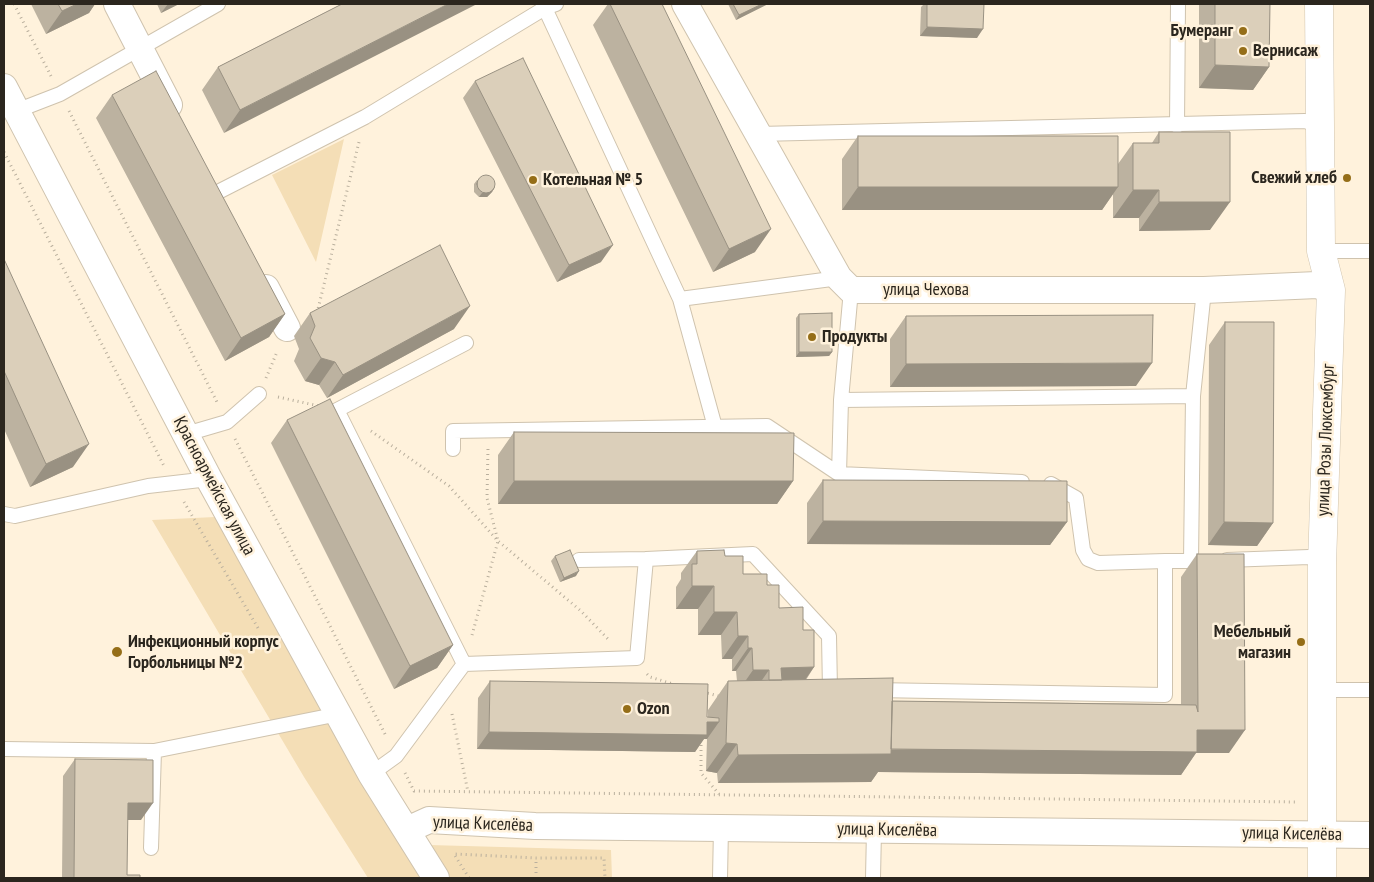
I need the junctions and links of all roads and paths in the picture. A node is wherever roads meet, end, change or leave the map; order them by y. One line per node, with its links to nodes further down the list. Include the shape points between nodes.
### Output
1 (14, 4): 10 (path)
2 (117, 4): 8 (street)
3 (218, 4): 8 (lane)
4 (685, 4): 16 (street)
5 (1178, 4): 14 (lane)
6 (1319, 4): 15 (street, улица Розы Люксембург)
7 (548, 5): 12 (lane); 25 (lane)
8 (139, 48): 10 (lane); 13 (street)
9 (4, 87): 11 (street, Красноармейская улица)
10 (60, 94): 11 (lane); 32 (path)
11 (16, 111): 36 (street, Красноармейская улица)
12 (365, 117): 17 (lane); 26 (path, via 317,313)
13 (180, 125)
14 (1177, 126): 15 (lane, via 1305,121); 16 (lane)
15 (1320, 126): 19 (street, улица Розы Люксембург)
16 (759, 134): 22 (street)
17 (211, 185): 18 (street)
18 (229, 218)
19 (1320, 251): 20 (lane); 24 (street, улица Розы Люксембург)
20 (1370, 251)
21 (256, 269): 26 (street)
22 (845, 284): 23 (street, улица Чехова); 25 (lane); 30 (lane)
23 (1204, 290): 24 (street, улица Чехова, via 1317,285); 29 (lane)
24 (1332, 290): 46 (street, улица Розы Люксембург)
25 (680, 299): 33 (lane)
26 (287, 328): 28 (path)
27 (466, 343): 31 (lane)
28 (259, 394): 31 (path); 32 (lane)
29 (1193, 396): 30 (lane); 44 (lane)
30 (841, 400): 38 (lane)
31 (337, 410): 48 (lane)
32 (227, 422): 36 (lane); 61 (path)
33 (715, 427): 35 (lane); 38 (lane, via 767,426)
34 (370, 431): 41 (path, via 449,486)
35 (504, 431): 37 (lane, via 453,431); 41 (path, via 488,443 487,498)
36 (186, 434): 39 (street, Красноармейская улица)
37 (453, 449)
38 (839, 474): 45 (lane, via 1050,483 1076,498 1083,550 1088,560 1098,563)
39 (210, 479): 40 (lane, via 148,486 15,516); 57 (street, Красноармейская улица)
40 (4, 514)
41 (498, 540): 47 (path); 48 (path)
42 (646, 559): 43 (lane); 45 (lane, via 753,554 829,636 830,690 1165,694); 47 (lane)
43 (578, 560)
44 (1201, 560): 45 (lane); 46 (lane, via 1309,557)
45 (1165, 561)
46 (1322, 564): 51 (street, улица Розы Люксембург)
47 (632, 658): 48 (lane); 49 (path, via 650,678)
48 (464, 664): 61 (lane)
49 (677, 685)
50 (695, 690): 53 (path)
51 (1322, 690): 52 (lane); 69 (street, улица Розы Люксембург)
52 (1370, 690)
53 (704, 692): 54 (path); 55 (path)
54 (725, 698)
55 (703, 701)
56 (451, 711): 63 (path)
57 (339, 714): 60 (lane); 62 (street, Красноармейская улица)
58 (701, 735): 64 (path, via 700,774)
59 (4, 749): 60 (lane)
60 (154, 751): 71 (lane)
61 (396, 756): 62 (lane); 63 (path, via 414,791)
62 (371, 774): 67 (street, Красноармейская улица)
63 (468, 792): 64 (path)
64 (720, 795): 65 (path)
65 (1302, 802)
66 (721, 828): 67 (street, улица Киселёва, via 535,826 429,820); 68 (street, улица Киселёва); 77 (lane)
67 (407, 830): 73 (street, Красноармейская улица)
68 (874, 830): 69 (street, улица Киселёва); 78 (lane)
69 (1323, 834): 70 (street, улица Киселёва); 79 (street, улица Розы Люксембург)
70 (1370, 835)
71 (151, 848)
72 (536, 858): 74 (path, via 454,854); 75 (path); 76 (path, via 604,858)
73 (436, 878)
74 (469, 878)
75 (536, 878)
76 (605, 878)
77 (720, 878)
78 (872, 878)
79 (1322, 878)

